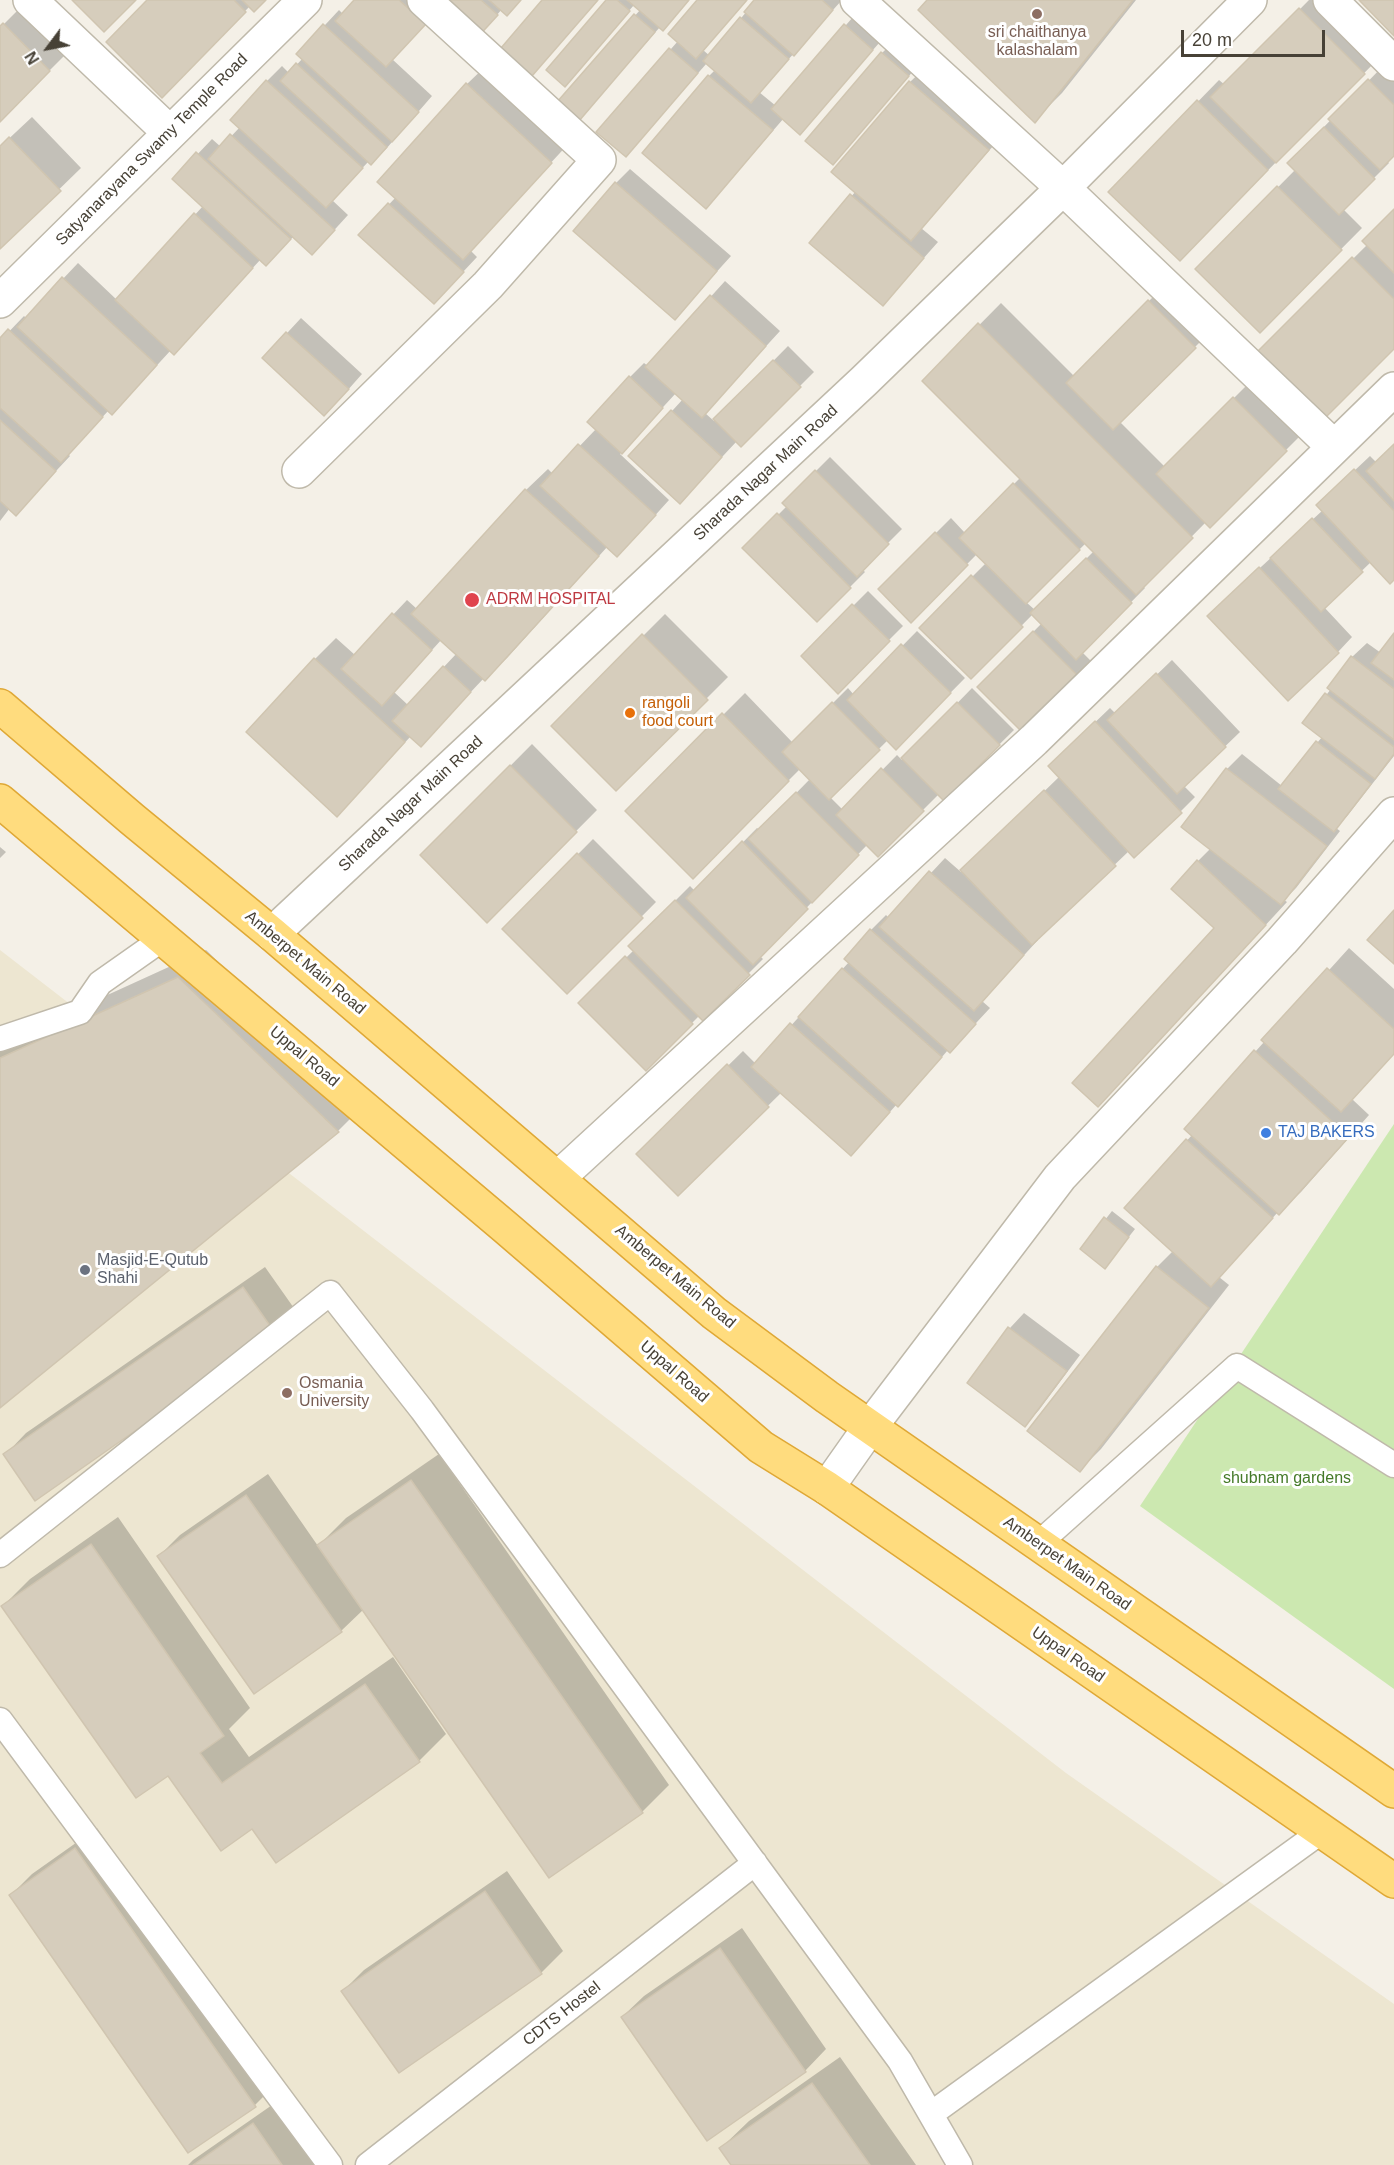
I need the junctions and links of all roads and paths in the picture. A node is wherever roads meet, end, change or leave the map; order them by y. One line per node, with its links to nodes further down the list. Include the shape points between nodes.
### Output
1 (30, 0): 8 (street)
2 (305, 0): 8 (street, Satyanarayana Swamy Temple Road)
3 (424, 0): 13 (street, via 599,160 488,285)
4 (857, 0): 9 (street)
5 (1250, 0): 9 (street, Sharada Nagar Main Road)
6 (1330, 0): 7 (street)
7 (1394, 64)
8 (169, 132): 10 (street, Satyanarayana Swamy Temple Road)
9 (1063, 188): 12 (street); 17 (street, Sharada Nagar Main Road, via 864,381)
10 (0, 301)
11 (1394, 389): 12 (street)
12 (1334, 447): 20 (street, via 1034,740)
13 (299, 471)
14 (0, 706): 17 (highway, Amberpet Main Road)
15 (0, 801): 18 (highway, Uppal Road)
16 (1394, 814): 21 (street, via 1282,941 1060,1178)
17 (272, 934): 20 (highway, Amberpet Main Road)
18 (164, 938): 19 (lane, via 100,983 80,1012); 23 (highway, Uppal Road, via 761,1447)
19 (0, 1039)
20 (558, 1178): 21 (highway, Amberpet Main Road, via 714,1313)
21 (870, 1427): 23 (street); 24 (highway, Amberpet Main Road)
22 (1394, 1465): 24 (lane, via 1237,1366)
23 (826, 1488): 28 (highway, Uppal Road)
24 (1038, 1544): 27 (highway, Amberpet Main Road)
25 (0, 1555): 29 (lane, via 330,1293 422,1410)
26 (0, 1720): 32 (lane)
27 (1394, 1791)
28 (1322, 1832): 30 (highway, Uppal Road); 31 (lane)
29 (755, 1863): 31 (lane, via 900,2061); 33 (lane, CDTS Hostel)
30 (1394, 1881)
31 (931, 2114): 34 (lane)
32 (330, 2165)
33 (368, 2165)
34 (960, 2165)

